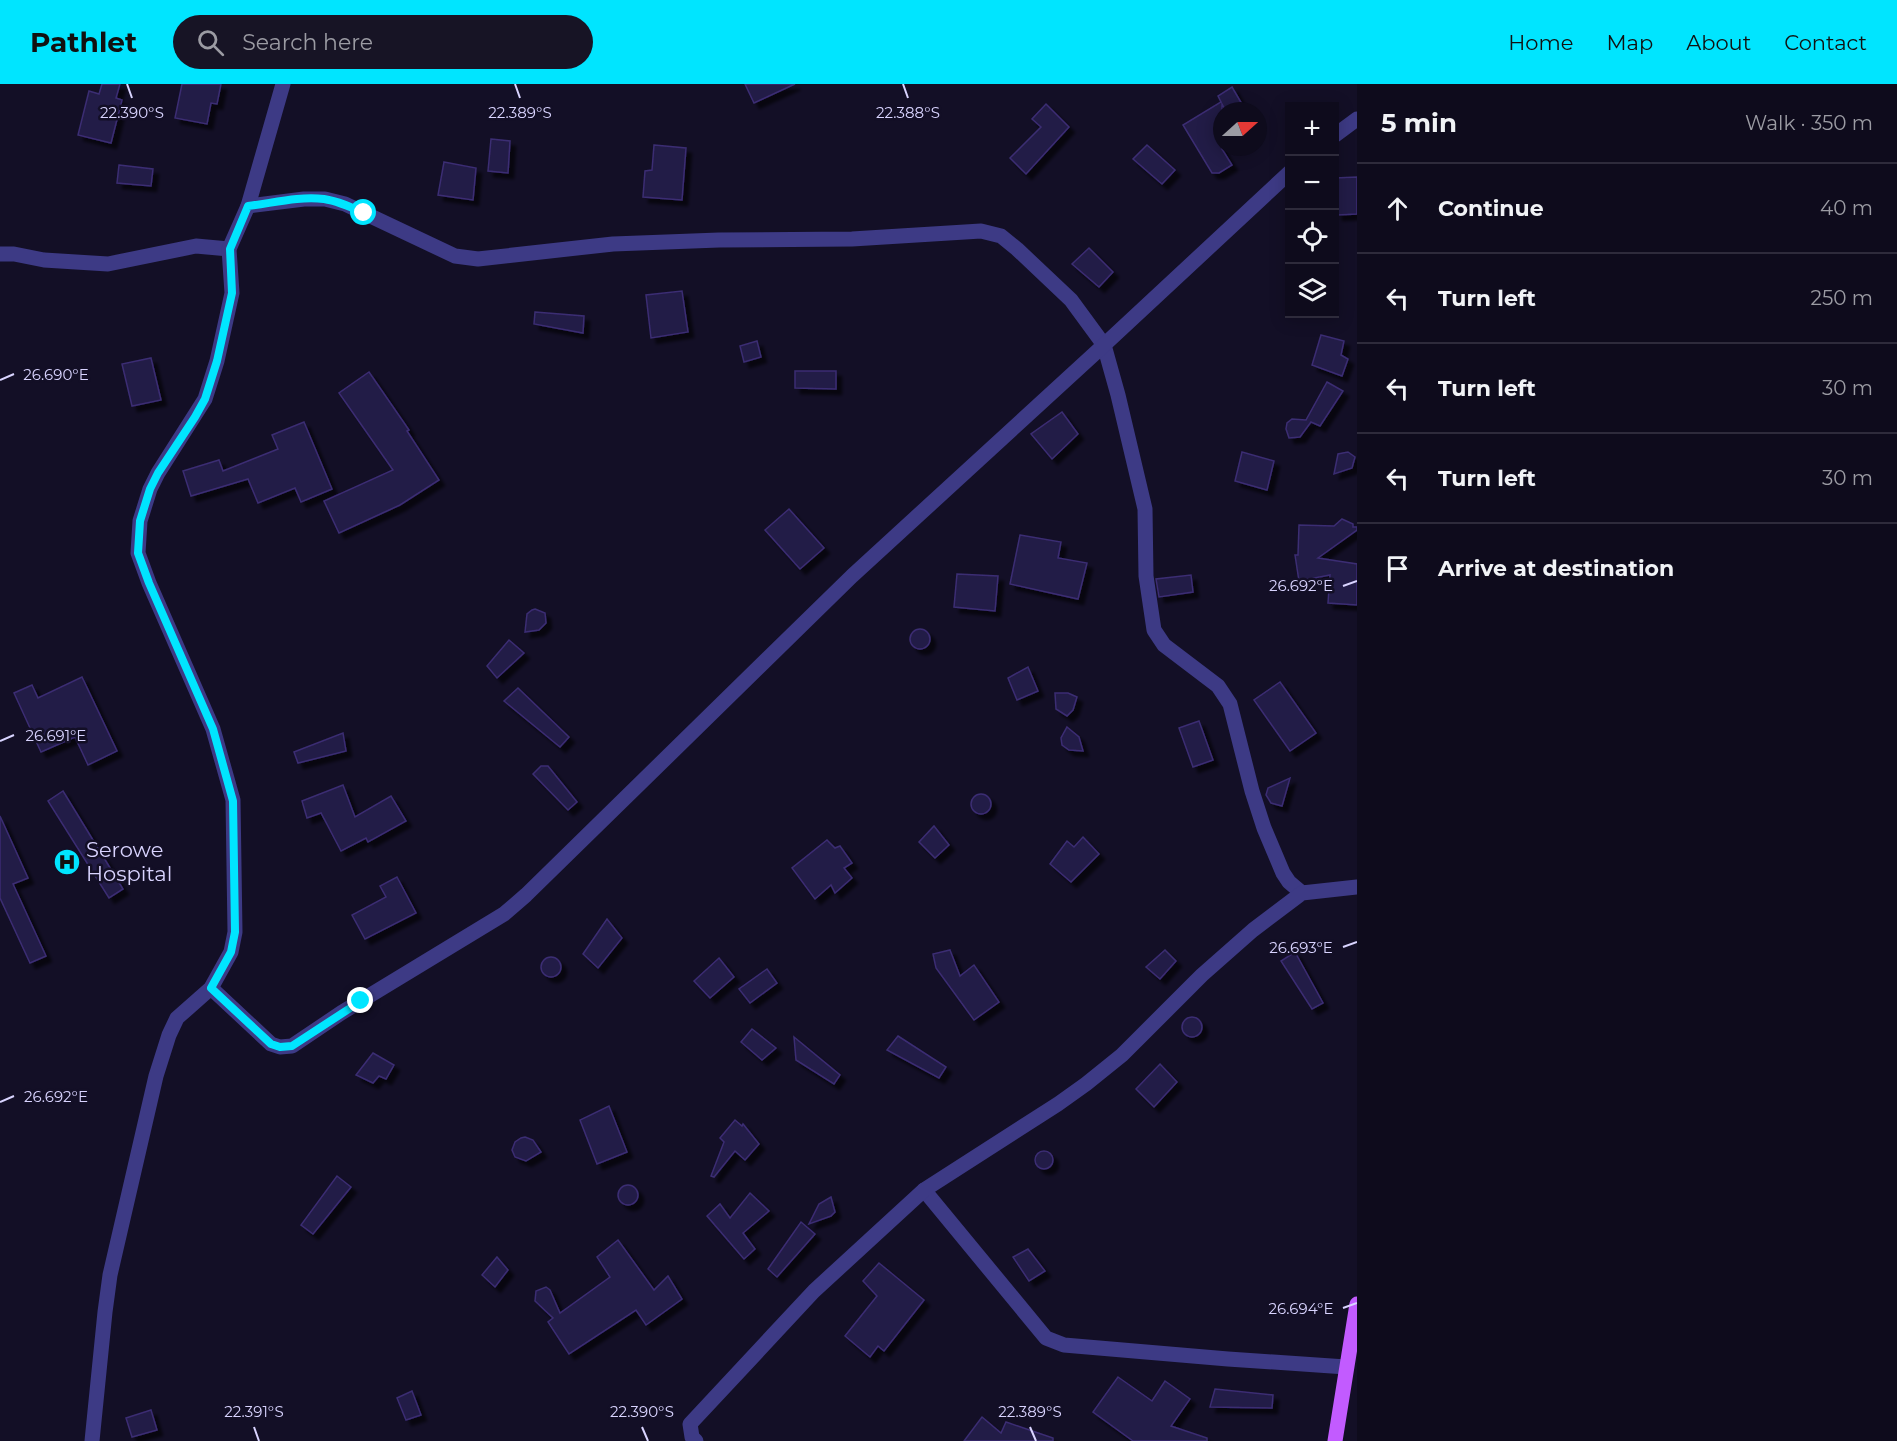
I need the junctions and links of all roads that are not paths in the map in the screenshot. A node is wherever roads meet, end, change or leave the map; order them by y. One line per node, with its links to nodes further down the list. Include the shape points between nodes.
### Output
1 (283, 84): 5 (street)
2 (1357, 119): 3 (street)
3 (1339, 133)
4 (1285, 177): 8 (street)
5 (248, 206): 6 (street); 8 (street, via 325,199 345,204 455,256 478,259 613,244 852,239 981,231 1001,236 1017,249 1071,300)
6 (230, 249): 7 (street, via 196,246 108,264); 11 (street, via 232,293 214,371 205,399 150,489 140,521 138,553 213,729 233,801 235,932 231,952)
7 (0, 254)
8 (1104, 345): 10 (street, via 1145,509 1146,576 1154,630 1164,645 1218,686 1230,704 1264,828 1283,873); 11 (street, via 852,576 504,914 292,1046 271,1044)
9 (1357, 887): 10 (street)
10 (1302, 893): 12 (street, via 1202,975 1122,1055 1086,1084)
11 (211, 988): 15 (street, via 177,1018 156,1076 110,1275)
12 (924, 1190): 14 (street, via 1046,1338 1064,1345); 16 (street, via 814,1291 710,1401 690,1424)
13 (1357, 1304): 14 (main road)
14 (1347, 1366): 17 (main road)
15 (92, 1441)
16 (696, 1441)
17 (1335, 1441)

